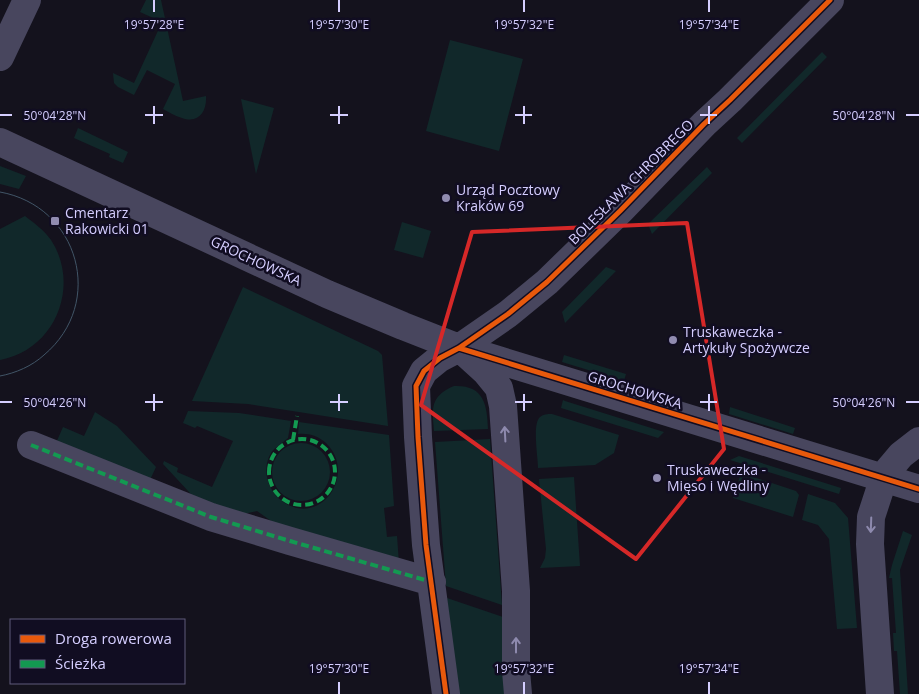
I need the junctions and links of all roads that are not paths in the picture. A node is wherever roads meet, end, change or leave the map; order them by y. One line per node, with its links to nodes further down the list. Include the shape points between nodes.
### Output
1 (27, 0): 3 (street)
2 (830, 0): 5 (street, BOLESŁAWA CHROBREGO, via 547,282)
3 (0, 57)
4 (0, 142): 5 (street, GROCHOWSKA, via 327,294)
5 (459, 348): 8 (street, GROCHOWSKA); 10 (street, BOLESŁAWA CHROBREGO, via 424,371 416,386 425,530); 12 (street, one-way to 5, via 516,591 503,406 499,388)
6 (919, 441): 8 (street, via 901,455)
7 (31, 445): 10 (street, via 211,517)
8 (883, 478): 9 (street, GROCHOWSKA); 13 (street, one-way to 13, via 872,509 870,526)
9 (919, 489)
10 (432, 582): 11 (street, BOLESŁAWA CHROBREGO)
11 (446, 694)
12 (518, 694)
13 (880, 694)

